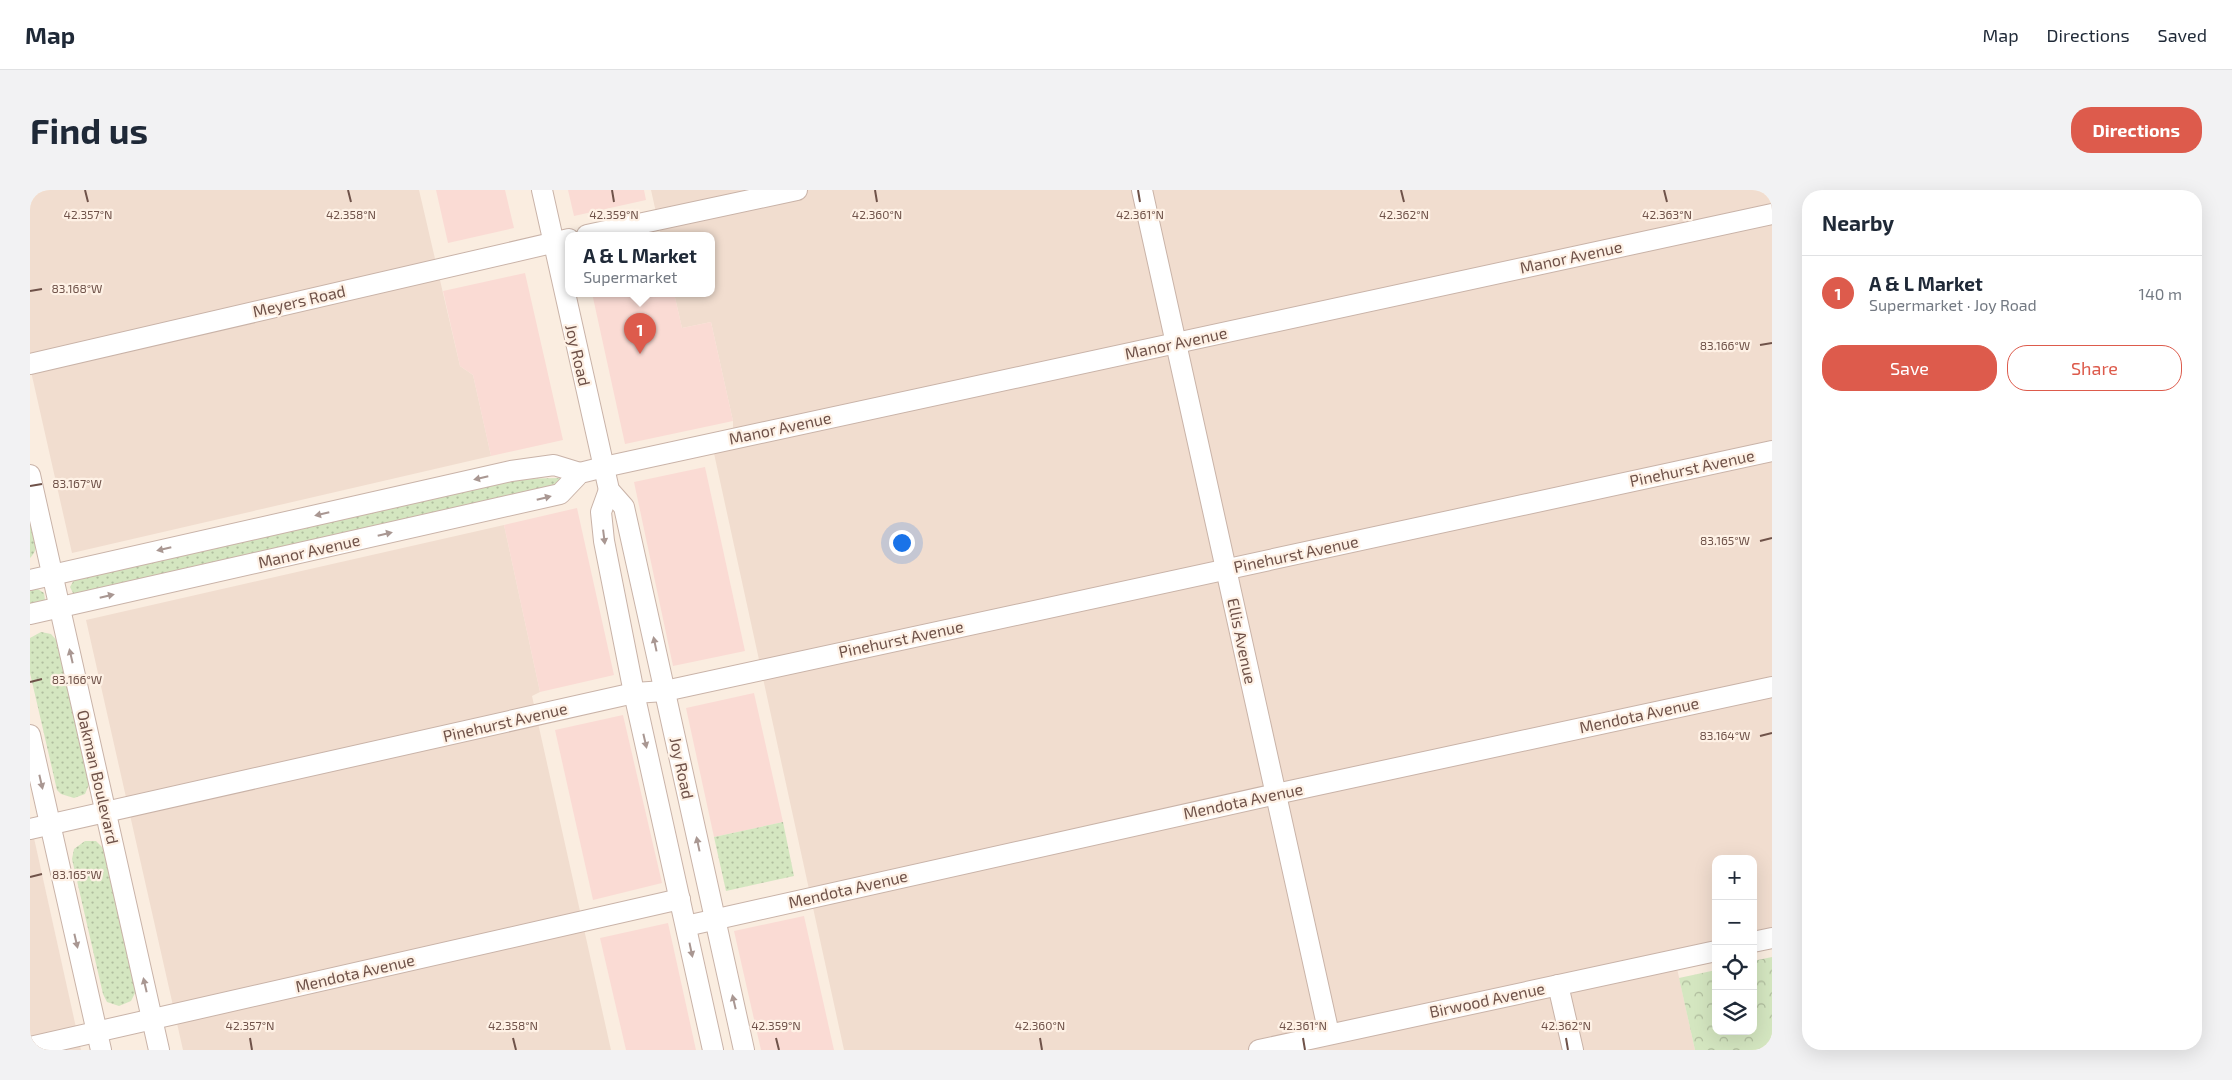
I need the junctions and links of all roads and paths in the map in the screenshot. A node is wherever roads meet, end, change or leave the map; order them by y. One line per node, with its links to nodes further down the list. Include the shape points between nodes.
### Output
1 (542, 190): 6 (street, Joy Road)
2 (797, 190): 5 (street)
3 (1142, 190): 9 (street, Ellis Avenue)
4 (1772, 214): 9 (street, Manor Avenue)
5 (601, 232)
6 (561, 241): 7 (street, Joy Road); 10 (street, Meyers Road)
7 (565, 262)
8 (572, 297): 12 (street, Joy Road)
9 (1176, 342): 12 (street, Manor Avenue); 16 (street, Ellis Avenue)
10 (30, 364)
11 (1772, 451): 16 (street, Pinehurst Avenue)
12 (604, 467): 13 (street, Manor Avenue); 15 (street, Joy Road)
13 (580, 473): 17 (street, Manor Avenue, one-way to 17, via 554,465 511,471); 19 (street, Manor Avenue, one-way to 13, via 560,494)
14 (30, 474): 17 (street, Oakman Boulevard)
15 (609, 490): 22 (street, Joy Road, one-way to 15, via 624,507); 23 (street, Joy Road, one-way to 23, via 601,512 604,541)
16 (1226, 569): 22 (street, Pinehurst Avenue); 25 (street, Ellis Avenue)
17 (52, 574): 18 (street, Manor Avenue); 19 (street, Oakman Boulevard)
18 (30, 580)
19 (60, 606): 20 (street, Manor Avenue); 26 (street, Oakman Boulevard, one-way to 19)
20 (30, 614)
21 (1772, 687): 25 (street, Mendota Avenue)
22 (665, 691): 23 (street, Pinehurst Avenue); 30 (street, Joy Road, one-way to 22)
23 (634, 693): 26 (street, Pinehurst Avenue); 29 (street, Joy Road, one-way to 29)
24 (30, 735): 27 (street, one-way to 27)
25 (1276, 794): 30 (street, Mendota Avenue); 37 (street, Ellis Avenue)
26 (106, 812): 27 (street, Pinehurst Avenue); 36 (street, Oakman Boulevard, one-way to 26)
27 (50, 824): 28 (street, Pinehurst Avenue); 38 (street, one-way to 38)
28 (30, 829)
29 (680, 899): 31 (street, Joy Road); 36 (street, Mendota Avenue)
30 (715, 918): 31 (street, Mendota Avenue); 42 (street, Joy Road, one-way to 30)
31 (686, 926): 41 (street, Joy Road, one-way to 41)
32 (1772, 938): 33 (street)
33 (1757, 941)
34 (1712, 952): 35 (street, Birwood Avenue)
35 (1558, 985): 37 (street, Birwood Avenue); 44 (street)
36 (152, 1020): 38 (street, Mendota Avenue); 40 (street, Oakman Boulevard)
37 (1330, 1034): 43 (street, Birwood Avenue)
38 (98, 1041): 39 (street, Mendota Avenue)
39 (30, 1048)
40 (159, 1050)
41 (713, 1050)
42 (744, 1050)
43 (1259, 1050)
44 (1573, 1050)

